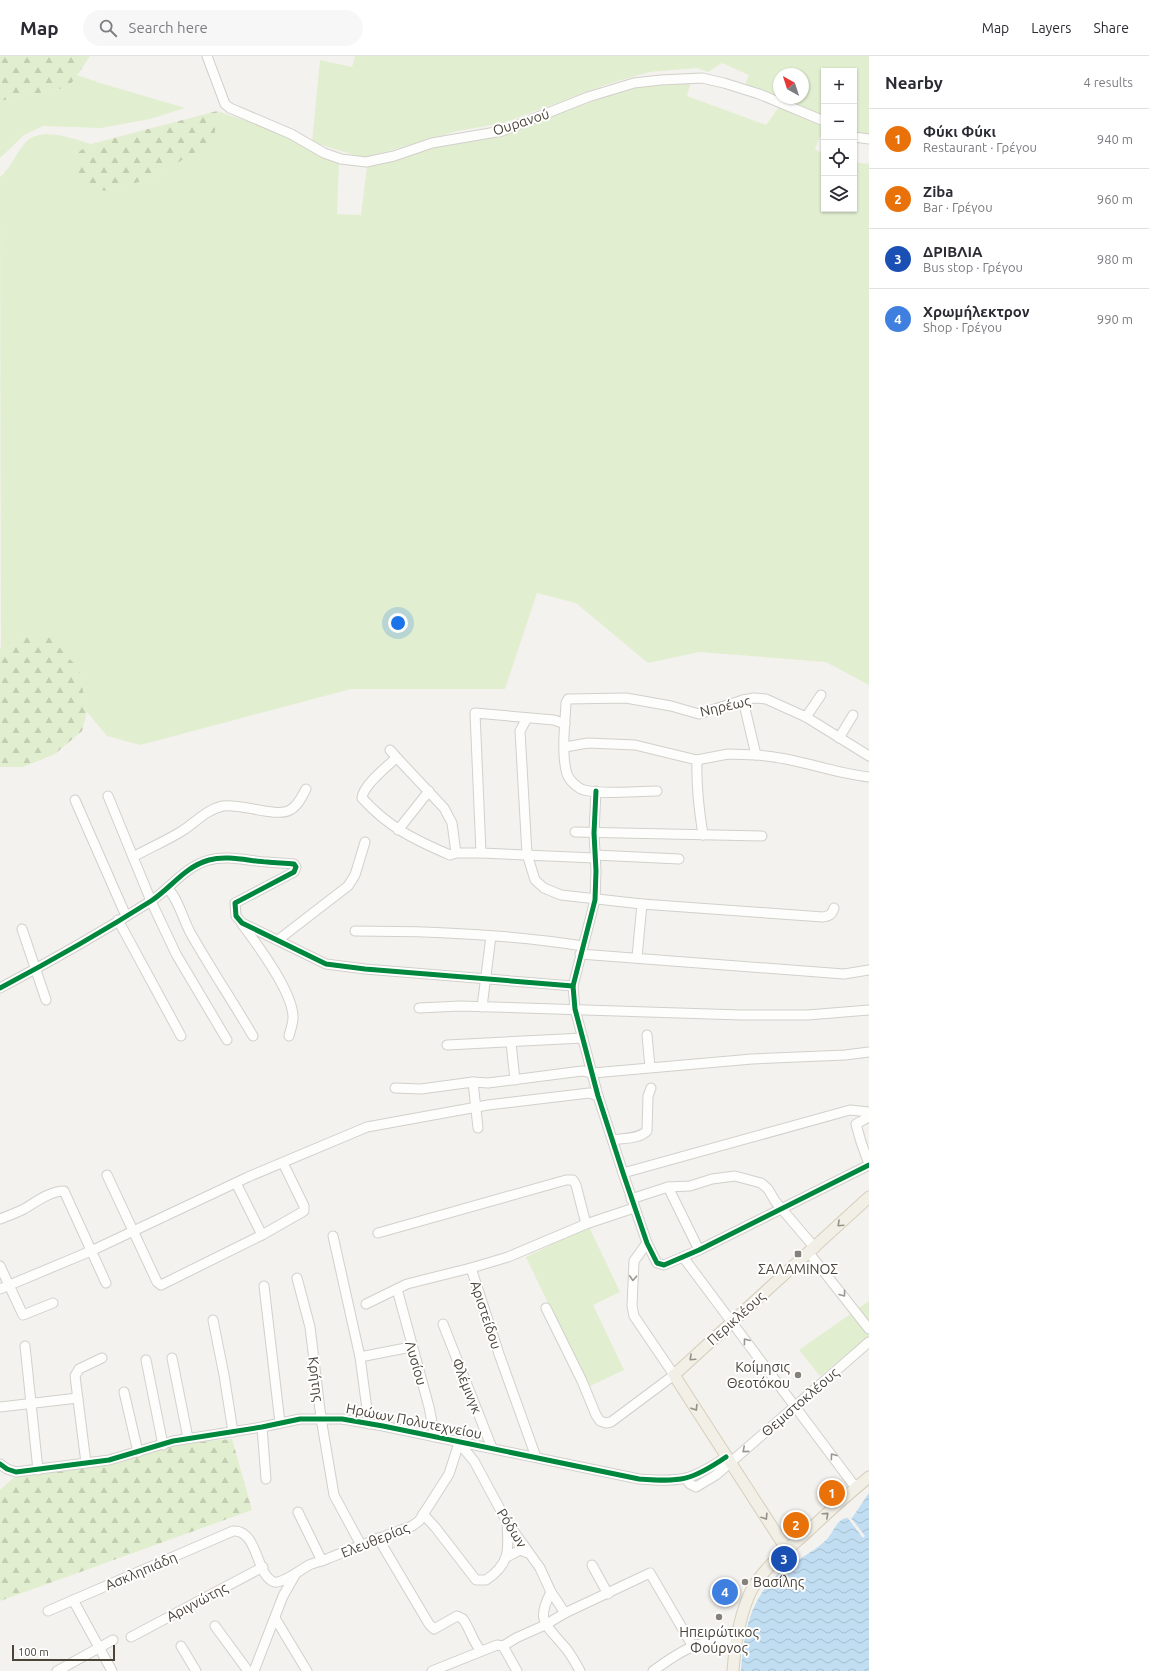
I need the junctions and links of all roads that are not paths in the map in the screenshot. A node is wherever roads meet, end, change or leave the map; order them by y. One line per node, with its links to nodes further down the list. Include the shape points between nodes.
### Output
1 (207, 56): 2 (street, Ουρανού, via 225,104 230,108 291,134 324,153 341,159 366,162 432,143 502,131 588,97 634,83 661,80 702,78 724,83 759,94)
2 (821, 120)
3 (857, 136): 4 (street)
4 (869, 138)
5 (820, 695): 8 (street)
6 (743, 700): 8 (street, Νηρέως, via 766,699); 10 (street, Νηρέως, via 699,714 626,698 568,699); 14 (street)
7 (853, 716): 11 (street)
8 (806, 717): 11 (street, Νηρέως)
9 (527, 718): 10 (street, via 554,720); 32 (street, via 475,713); 33 (street, via 520,731)
10 (565, 724): 12 (street)
11 (839, 738): 15 (street, Νηρέως)
12 (565, 747): 17 (street, via 588,743 636,744); 21 (street, via 567,775 582,790)
13 (390, 750): 16 (street)
14 (756, 755): 17 (street, via 728,754); 18 (street, via 788,759 844,774)
15 (869, 756)
16 (398, 759): 20 (street); 25 (street, via 387,766 362,793 362,798)
17 (697, 760): 28 (street, via 696,782)
18 (869, 777)
19 (306, 788): 35 (street, via 289,811 222,806)
20 (429, 791): 25 (street); 31 (street, via 444,808 452,823)
21 (596, 791): 22 (street); 27 (street)
22 (657, 791)
23 (108, 796): 35 (street)
24 (75, 800): 42 (street)
25 (398, 830): 31 (street, via 450,855)
26 (575, 832): 27 (street)
27 (594, 832): 28 (street); 34 (street)
28 (704, 835): 29 (street)
29 (762, 836)
30 (365, 842): 47 (street, via 355,875 348,886)
31 (456, 853): 32 (street)
32 (481, 853): 33 (street)
33 (527, 854): 34 (street); 38 (street, via 535,880 544,888 561,895)
34 (595, 856): 36 (street); 38 (street)
35 (133, 857): 39 (street)
36 (679, 860)
37 (168, 889): 39 (street); 43 (street, via 184,872 210,860 222,858 294,864 294,872 235,902 236,916); 62 (street, via 175,895 190,933)
38 (595, 900): 40 (street); 48 (street)
39 (151, 901): 42 (street); 65 (street, via 176,954)
40 (642, 904): 41 (street, via 823,917 833,913); 49 (street)
41 (834, 908)
42 (122, 918): 50 (street); 61 (street)
43 (242, 922): 47 (street); 63 (street, via 283,987 293,1018)
44 (22, 929): 50 (street)
45 (356, 931): 46 (street, via 453,932)
46 (491, 936): 48 (street, via 535,938); 52 (street)
47 (278, 940): 52 (street, via 326,964)
48 (582, 950): 49 (street); 53 (street)
49 (637, 957): 51 (street, via 844,974)
50 (36, 969): 54 (street); 55 (street)
51 (869, 970)
52 (484, 978): 53 (street); 56 (street)
53 (573, 986): 58 (street)
54 (0, 988)
55 (46, 1000)
56 (482, 1007): 57 (street); 58 (street)
57 (419, 1008)
58 (575, 1009): 59 (street, via 741,1015 808,1015); 64 (street)
59 (869, 1010)
60 (647, 1035): 69 (street)
61 (181, 1036)
62 (253, 1036)
63 (288, 1036)
64 (583, 1038): 66 (street); 70 (street)
65 (227, 1040)
66 (511, 1042): 67 (street); 71 (street)
67 (447, 1045)
68 (869, 1052): 69 (street, via 752,1058)
69 (650, 1068): 70 (street)
70 (593, 1073): 71 (street, via 582,1071); 75 (street)
71 (515, 1080): 72 (street)
72 (474, 1082): 73 (street, via 428,1088); 76 (street)
73 (395, 1088)
74 (651, 1088): 80 (street, via 648,1096 647,1131 634,1137)
75 (598, 1096): 76 (street, via 589,1093); 80 (street)
76 (477, 1107): 79 (street); 81 (street, via 367,1127)
77 (869, 1112): 83 (street, via 850,1110)
78 (869, 1117): 82 (street, via 856,1124)
79 (478, 1128)
80 (613, 1140): 83 (street)
81 (283, 1163): 85 (street); 95 (street, via 304,1206 304,1212)
82 (869, 1164): 90 (street)
83 (623, 1173): 88 (street)
84 (107, 1175): 93 (street)
85 (236, 1183): 93 (street); 95 (street)
86 (668, 1187): 88 (street); 90 (street, via 690,1186 712,1179 735,1176 761,1183); 99 (street)
87 (869, 1197): 100 (main road, Περικλέους, one-way to 100)
88 (631, 1199): 89 (street)
89 (634, 1208): 92 (street, Αριστείδου); 97 (street)
90 (782, 1209): 99 (street); 100 (street)
91 (0, 1219): 98 (street, via 64,1190)
92 (586, 1224): 94 (street, via 576,1185 573,1180 566,1180); 103 (street, Αριστείδου, via 508,1257)
93 (133, 1231): 95 (street, via 157,1282 161,1285); 98 (street)
94 (378, 1233)
95 (262, 1235)
96 (333, 1236): 119 (street)
97 (647, 1243): 101 (street, via 657,1263 664,1265); 123 (street, one-way to 123, via 634,1261 634,1316)
98 (91, 1250): 105 (street); 107 (street)
99 (699, 1250): 101 (street)
100 (812, 1251): 113 (main road, Περικλέους); 115 (street, one-way to 115)
101 (683, 1257): 113 (street)
102 (0, 1266): 107 (street)
103 (471, 1268): 108 (street, via 417,1281); 140 (street, Αριστείδου, via 498,1354)
104 (297, 1278): 129 (street, Κρήτης, via 310,1327)
105 (106, 1283)
106 (264, 1286): 130 (street)
107 (4, 1287): 109 (street, via 23,1315)
108 (397, 1289): 110 (street); 118 (street, Λυσίου)
109 (53, 1303)
110 (366, 1304)
111 (546, 1308): 123 (street, via 600,1421 612,1422)
112 (213, 1320): 133 (street)
113 (731, 1322): 123 (main road, Περικλέους, one-way to 123); 127 (street, one-way to 113)
114 (443, 1324): 138 (street, Φλέμινγκ)
115 (869, 1329)
116 (869, 1342): 127 (street, Θεμιστοκλέους)
117 (25, 1346): 126 (street)
118 (411, 1347): 119 (street); 135 (street, Λυσίου, via 429,1407)
119 (360, 1357): 131 (street)
120 (102, 1358): 125 (street, via 76,1372)
121 (172, 1358): 134 (street)
122 (146, 1360): 137 (street)
123 (674, 1375): 141 (main road, one-way to 141)
124 (124, 1392): 139 (street)
125 (78, 1398): 126 (street); 142 (street)
126 (32, 1404): 128 (street); 144 (street)
127 (796, 1406): 141 (street, Θεμιστοκλέους, one-way to 141); 147 (street, one-way to 127)
128 (0, 1407)
129 (321, 1418): 130 (street, Ηρώων Πολυτεχνείου); 131 (street, Ηρώων Πολυτεχνείου); 152 (street, Κρήτης, via 334,1495)
130 (280, 1423): 132 (street, Ηρώων Πολυτεχνείου)
131 (369, 1424): 135 (street, Ηρώων Πολυτεχνείου)
132 (262, 1427): 133 (street, Ηρώων Πολυτεχνείου); 146 (street)
133 (233, 1432): 134 (street, Ηρώων Πολυτεχνείου)
134 (188, 1438): 137 (street, Ηρώων Πολυτεχνείου)
135 (435, 1438): 136 (street, Ηρώων Πολυτεχνείου)
136 (459, 1443): 138 (street, Ηρώων Πολυτεχνείου); 149 (street, Ελευθερίας, via 449,1474); 150 (street, Ρόδων, via 474,1462)
137 (163, 1445): 139 (street, Ηρώων Πολυτεχνείου)
138 (492, 1448): 140 (street, Ηρώων Πολυτεχνείου)
139 (138, 1452): 142 (street, Ηρώων Πολυτεχνείου, via 115,1459)
140 (536, 1457): 141 (street, Ηρώων Πολυτεχνείου, via 639,1479 686,1479)
141 (728, 1460): 153 (main road, one-way to 153)
142 (86, 1463): 144 (street, Ηρώων Πολυτεχνείου)
143 (2, 1468): 144 (street, Ηρώων Πολυτεχνείου, via 16,1472)
144 (38, 1470)
145 (869, 1477): 147 (main road)
146 (266, 1478)
147 (856, 1488): 153 (main road, one-way to 147)
148 (298, 1512): 156 (street)
149 (423, 1514): 151 (street, Ελευθερίας, via 412,1526); 155 (street, via 476,1580 486,1580 494,1575)
150 (507, 1522): 154 (street, Ρόδων); 155 (street)
151 (378, 1538): 152 (street, Ελευθερίας); 175 (street, via 429,1624 434,1629 457,1616 463,1618 473,1641)
152 (361, 1545): 156 (street, Ελευθερίας)
153 (786, 1550): 169 (main road, via 754,1587 744,1607)
154 (528, 1553): 155 (street, via 520,1550); 160 (street, Ρόδων, via 540,1568)
155 (506, 1557)
156 (322, 1561): 159 (street, Ελευθερίας, via 311,1564)
157 (592, 1565): 161 (street)
158 (263, 1567): 159 (street, via 269,1578 276,1582); 162 (street, Ασκληπιάδη, via 245,1533 233,1531); 168 (street, Αριγνώτης)
159 (295, 1575): 165 (street, via 283,1596)
160 (551, 1592): 164 (street, Ρόδων); 167 (street, via 543,1612)
161 (608, 1594): 164 (street); 173 (street, via 650,1573)
162 (73, 1600): 163 (street, Ασκληπιάδη); 174 (street)
163 (48, 1611)
164 (565, 1613): 167 (street)
165 (275, 1618): 180 (street); 181 (street)
166 (215, 1626): 179 (street)
167 (545, 1626): 172 (street); 184 (street, via 565,1646)
168 (131, 1637)
169 (736, 1639): 173 (street, via 722,1638); 186 (main road)
170 (113, 1640): 174 (street)
171 (180, 1646): 178 (street)
172 (503, 1646): 175 (street, via 496,1645); 183 (street)
173 (692, 1646): 185 (street)
174 (99, 1648): 176 (street); 177 (street)
175 (481, 1651): 182 (street)
176 (57, 1671)
177 (112, 1671)
178 (196, 1671)
179 (248, 1671)
180 (254, 1671)
181 (307, 1671)
182 (432, 1671)
183 (517, 1671)
184 (580, 1671)
185 (653, 1671)
186 (733, 1671)

